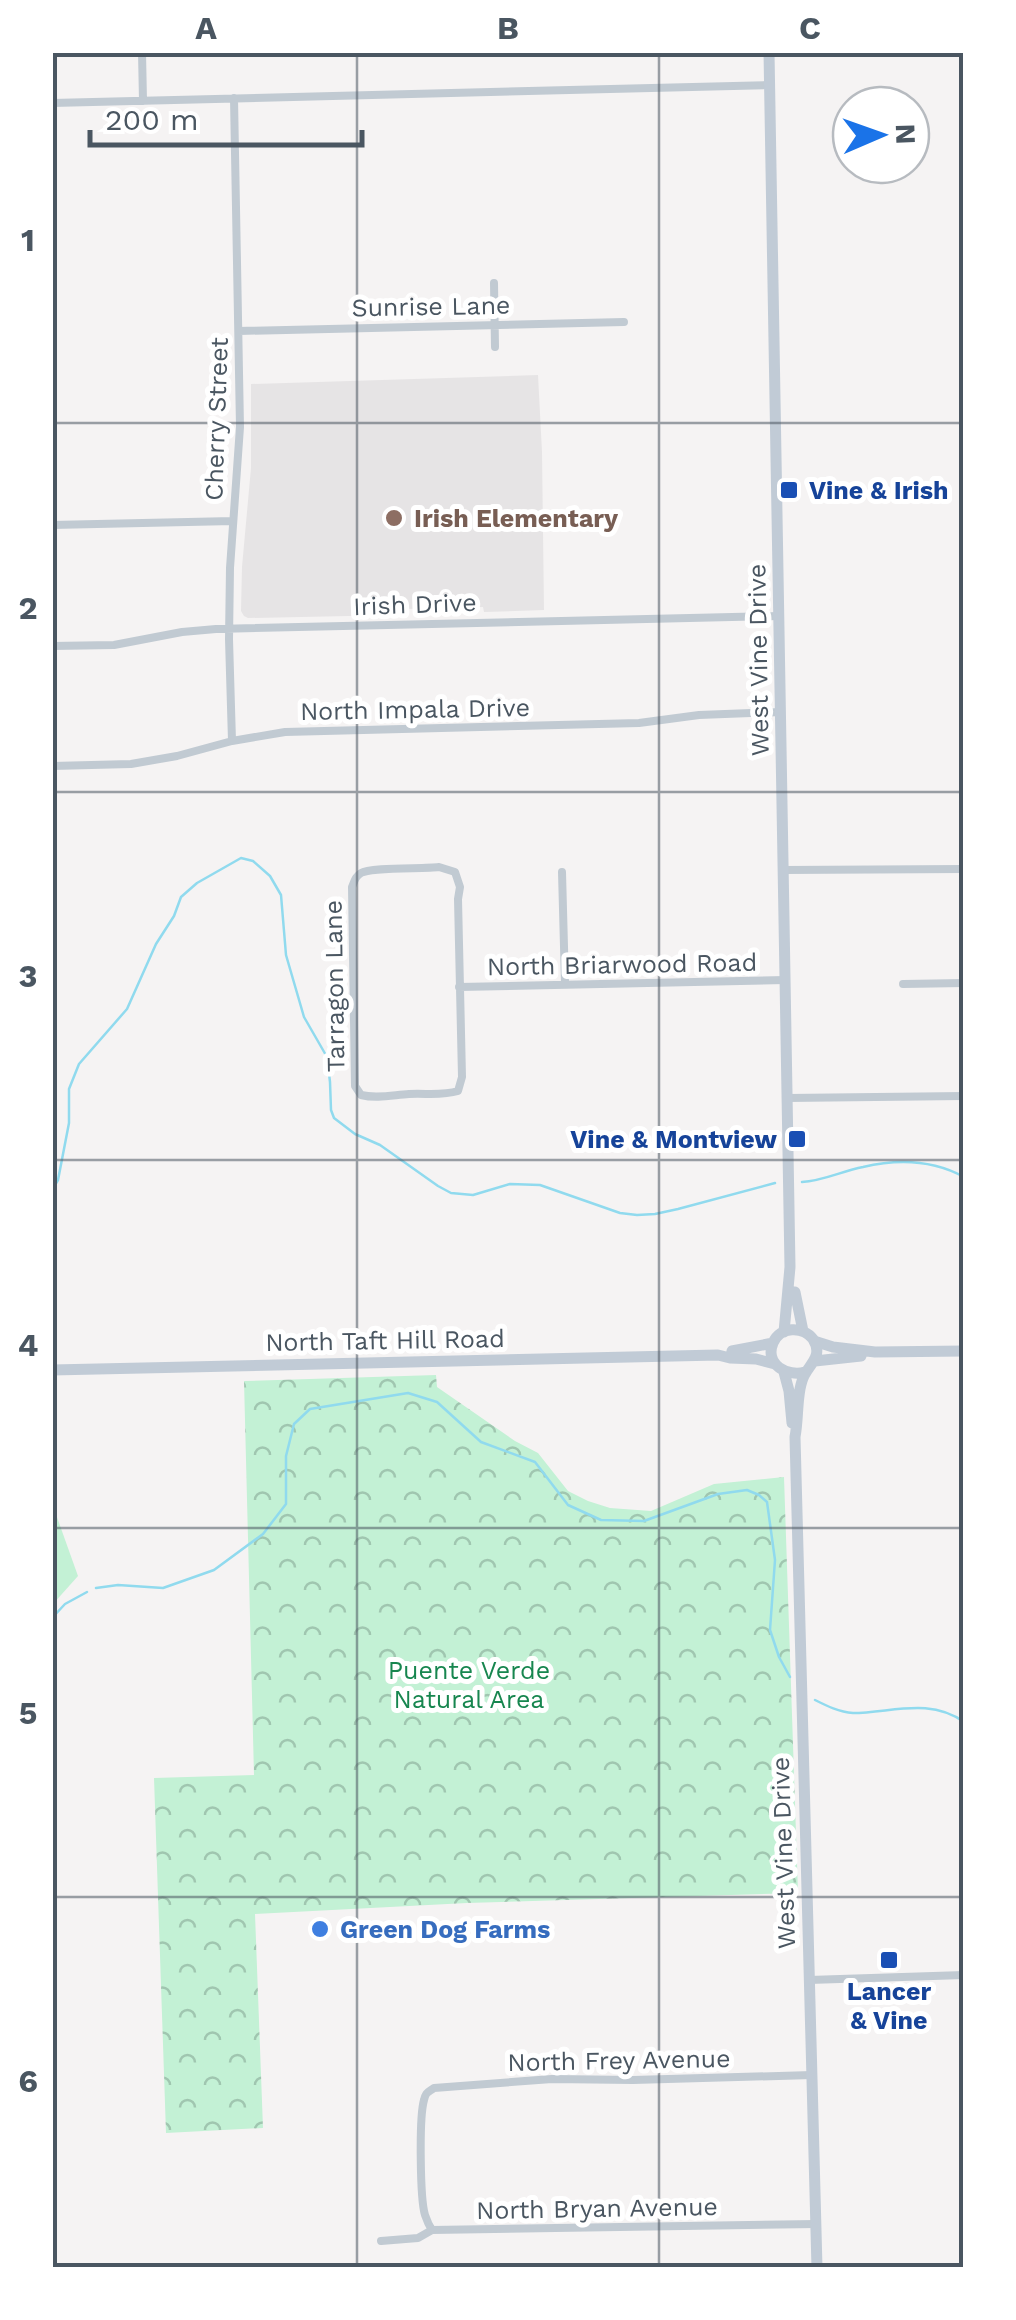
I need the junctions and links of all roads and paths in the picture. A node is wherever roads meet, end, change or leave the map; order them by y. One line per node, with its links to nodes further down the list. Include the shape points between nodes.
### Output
1 (142, 52): 5 (street)
2 (769, 52): 3 (street, West Vine Drive)
3 (770, 85): 4 (street); 14 (street, West Vine Drive)
4 (234, 98): 5 (street); 10 (street, Cherry Street)
5 (143, 101): 6 (street)
6 (52, 103)
7 (494, 283): 9 (street)
8 (624, 322): 9 (street, Sunrise Lane)
9 (495, 324): 10 (street, Sunrise Lane); 11 (street)
10 (239, 331): 12 (street, Cherry Street)
11 (496, 347)
12 (233, 520): 13 (street); 15 (street, Cherry Street)
13 (52, 525)
14 (779, 616): 15 (street, Irish Drive); 17 (street, West Vine Drive)
15 (230, 629): 16 (street, Irish Drive); 18 (street, Cherry Street)
16 (52, 646)
17 (781, 712): 18 (street, North Impala Drive, via 639,724 285,732); 21 (street, West Vine Drive)
18 (232, 741): 19 (street, North Impala Drive, via 131,764)
19 (52, 766)
20 (964, 869): 21 (street)
21 (783, 870): 23 (street, West Vine Drive)
22 (562, 872): 25 (street)
23 (785, 980): 25 (street, North Briarwood Road); 29 (street, West Vine Drive)
24 (964, 983): 26 (street)
25 (564, 984): 27 (street, North Briarwood Road)
26 (903, 984)
27 (460, 987): 27 (street, Tarragon Lane, via 458,1090 361,1095 355,1086 357,876 374,868 454,872 460,887)
28 (964, 1096): 29 (street)
29 (787, 1098): 30 (street, West Vine Drive)
30 (790, 1267): 31 (street, West Vine Drive); 32 (street, West Vine Drive)
31 (803, 1331): 32 (street); 33 (street)
32 (784, 1332): 34 (street)
33 (814, 1341): 36 (street); 38 (street)
34 (773, 1343): 37 (street, North Taft Hill Road); 39 (street, West Vine Drive)
35 (964, 1351): 36 (street)
36 (875, 1352): 38 (street)
37 (718, 1355): 39 (street, North Taft Hill Road); 40 (street, North Taft Hill Road)
38 (816, 1361): 41 (street)
39 (780, 1368): 41 (street); 42 (street, West Vine Drive)
40 (52, 1370)
41 (806, 1372): 42 (street, West Vine Drive)
42 (795, 1437): 44 (street, West Vine Drive)
43 (964, 1976): 44 (street)
44 (809, 1980): 45 (street, West Vine Drive)
45 (812, 2075): 46 (street, West Vine Drive); 47 (street, North Frey Avenue, via 552,2079 428,2092 421,2117 422,2201)
46 (816, 2224): 47 (street, North Bryan Avenue); 49 (street, West Vine Drive)
47 (432, 2230): 48 (street, North Bryan Avenue)
48 (382, 2241)
49 (817, 2268)

